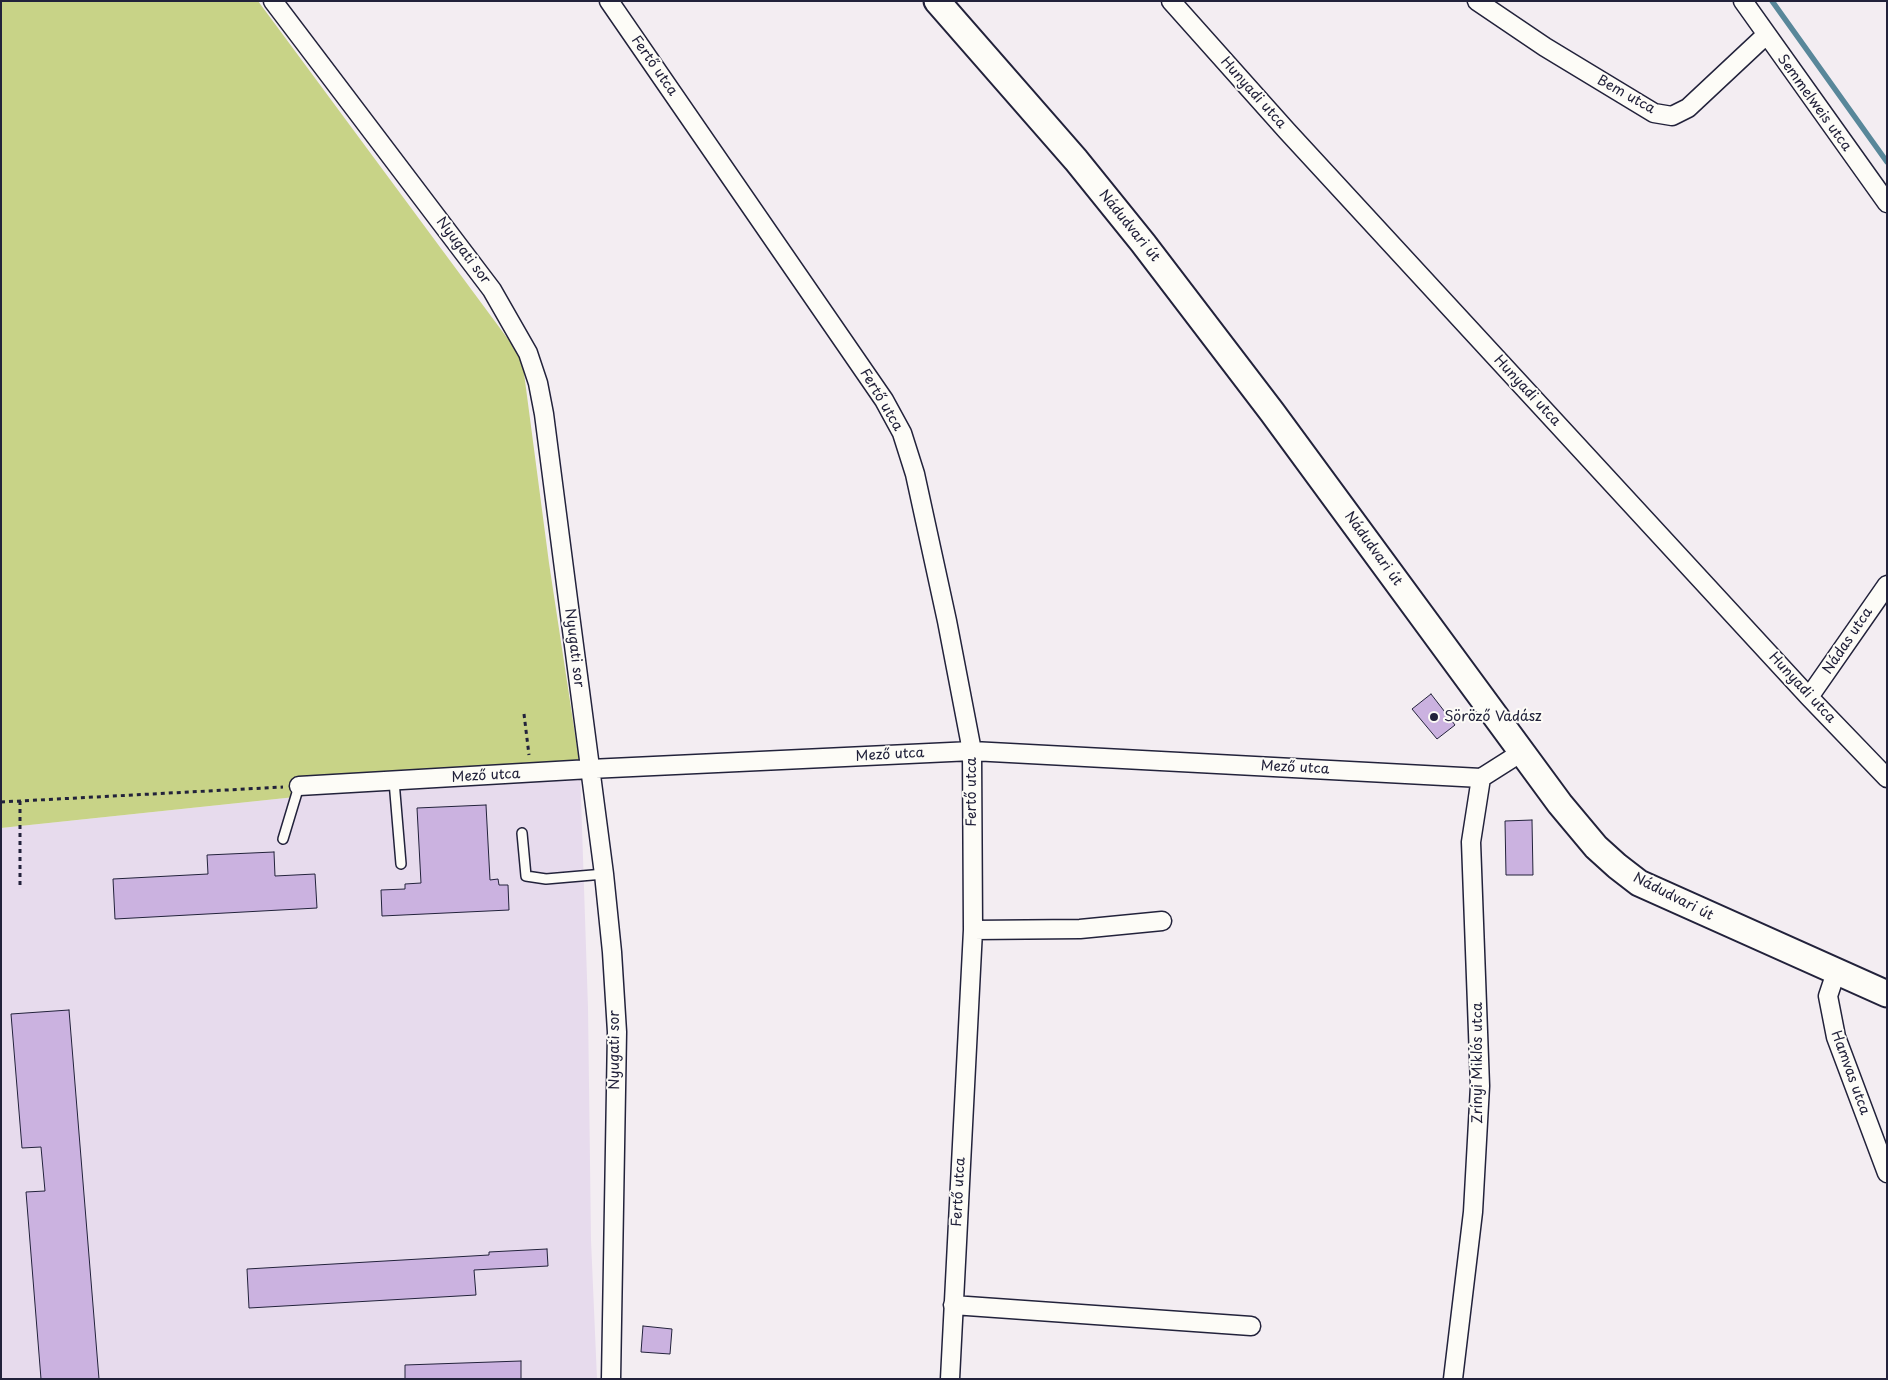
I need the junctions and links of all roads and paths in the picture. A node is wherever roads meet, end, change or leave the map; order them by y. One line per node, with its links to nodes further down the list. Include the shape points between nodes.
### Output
1 (273, 1): 14 (street, Nyugati sor, via 492,290 528,353 544,414)
2 (609, 1): 12 (street, Fertő utca, via 884,400 902,433 940,592)
3 (937, 1): 13 (main road, Nádudvari út, via 1144,243)
4 (1171, 1): 10 (street, Hunyadi utca)
5 (1477, 1): 7 (street, Bem utca, via 1545,47 1654,113 1672,116 1688,108)
6 (1743, 1): 7 (street, Semmelweis utca)
7 (1766, 35): 8 (street, Semmelweis utca)
8 (1887, 203)
9 (1887, 585): 10 (street, Nádas utca)
10 (1809, 697): 17 (street, Hunyadi utca)
11 (524, 714): 15 (path)
12 (972, 751): 14 (street, Mező utca); 16 (street, Mező utca); 28 (street, Fertő utca)
13 (1522, 752): 16 (street); 29 (main road, Nádudvari út, via 1596,847 1639,883)
14 (590, 770): 15 (street, Mező utca); 25 (street, Nyugati sor)
15 (531, 773): 18 (street, Mező utca)
16 (1481, 778): 36 (street, Zrínyi Miklós utca, via 1471,842 1480,1086 1472,1212)
17 (1887, 778)
18 (394, 781): 19 (street, Mező utca); 24 (lane)
19 (299, 786): 20 (path); 23 (lane)
20 (20, 801): 21 (path); 26 (path)
21 (1, 802)
22 (522, 833): 25 (lane, via 526,876 546,879)
23 (284, 840)
24 (401, 864)
25 (604, 874): 34 (street, Nyugati sor, via 617,1032)
26 (20, 886)
27 (1162, 921): 28 (street, via 1080,929)
28 (973, 930): 32 (street, Fertő utca)
29 (1836, 972): 30 (main road, Nádudvari út); 31 (street, Hamvas utca, via 1828,996 1836,1037)
30 (1887, 994)
31 (1887, 1173)
32 (953, 1305): 33 (street); 35 (street, Fertő utca)
33 (1251, 1326)
34 (611, 1379)
35 (950, 1379)
36 (1453, 1379)

